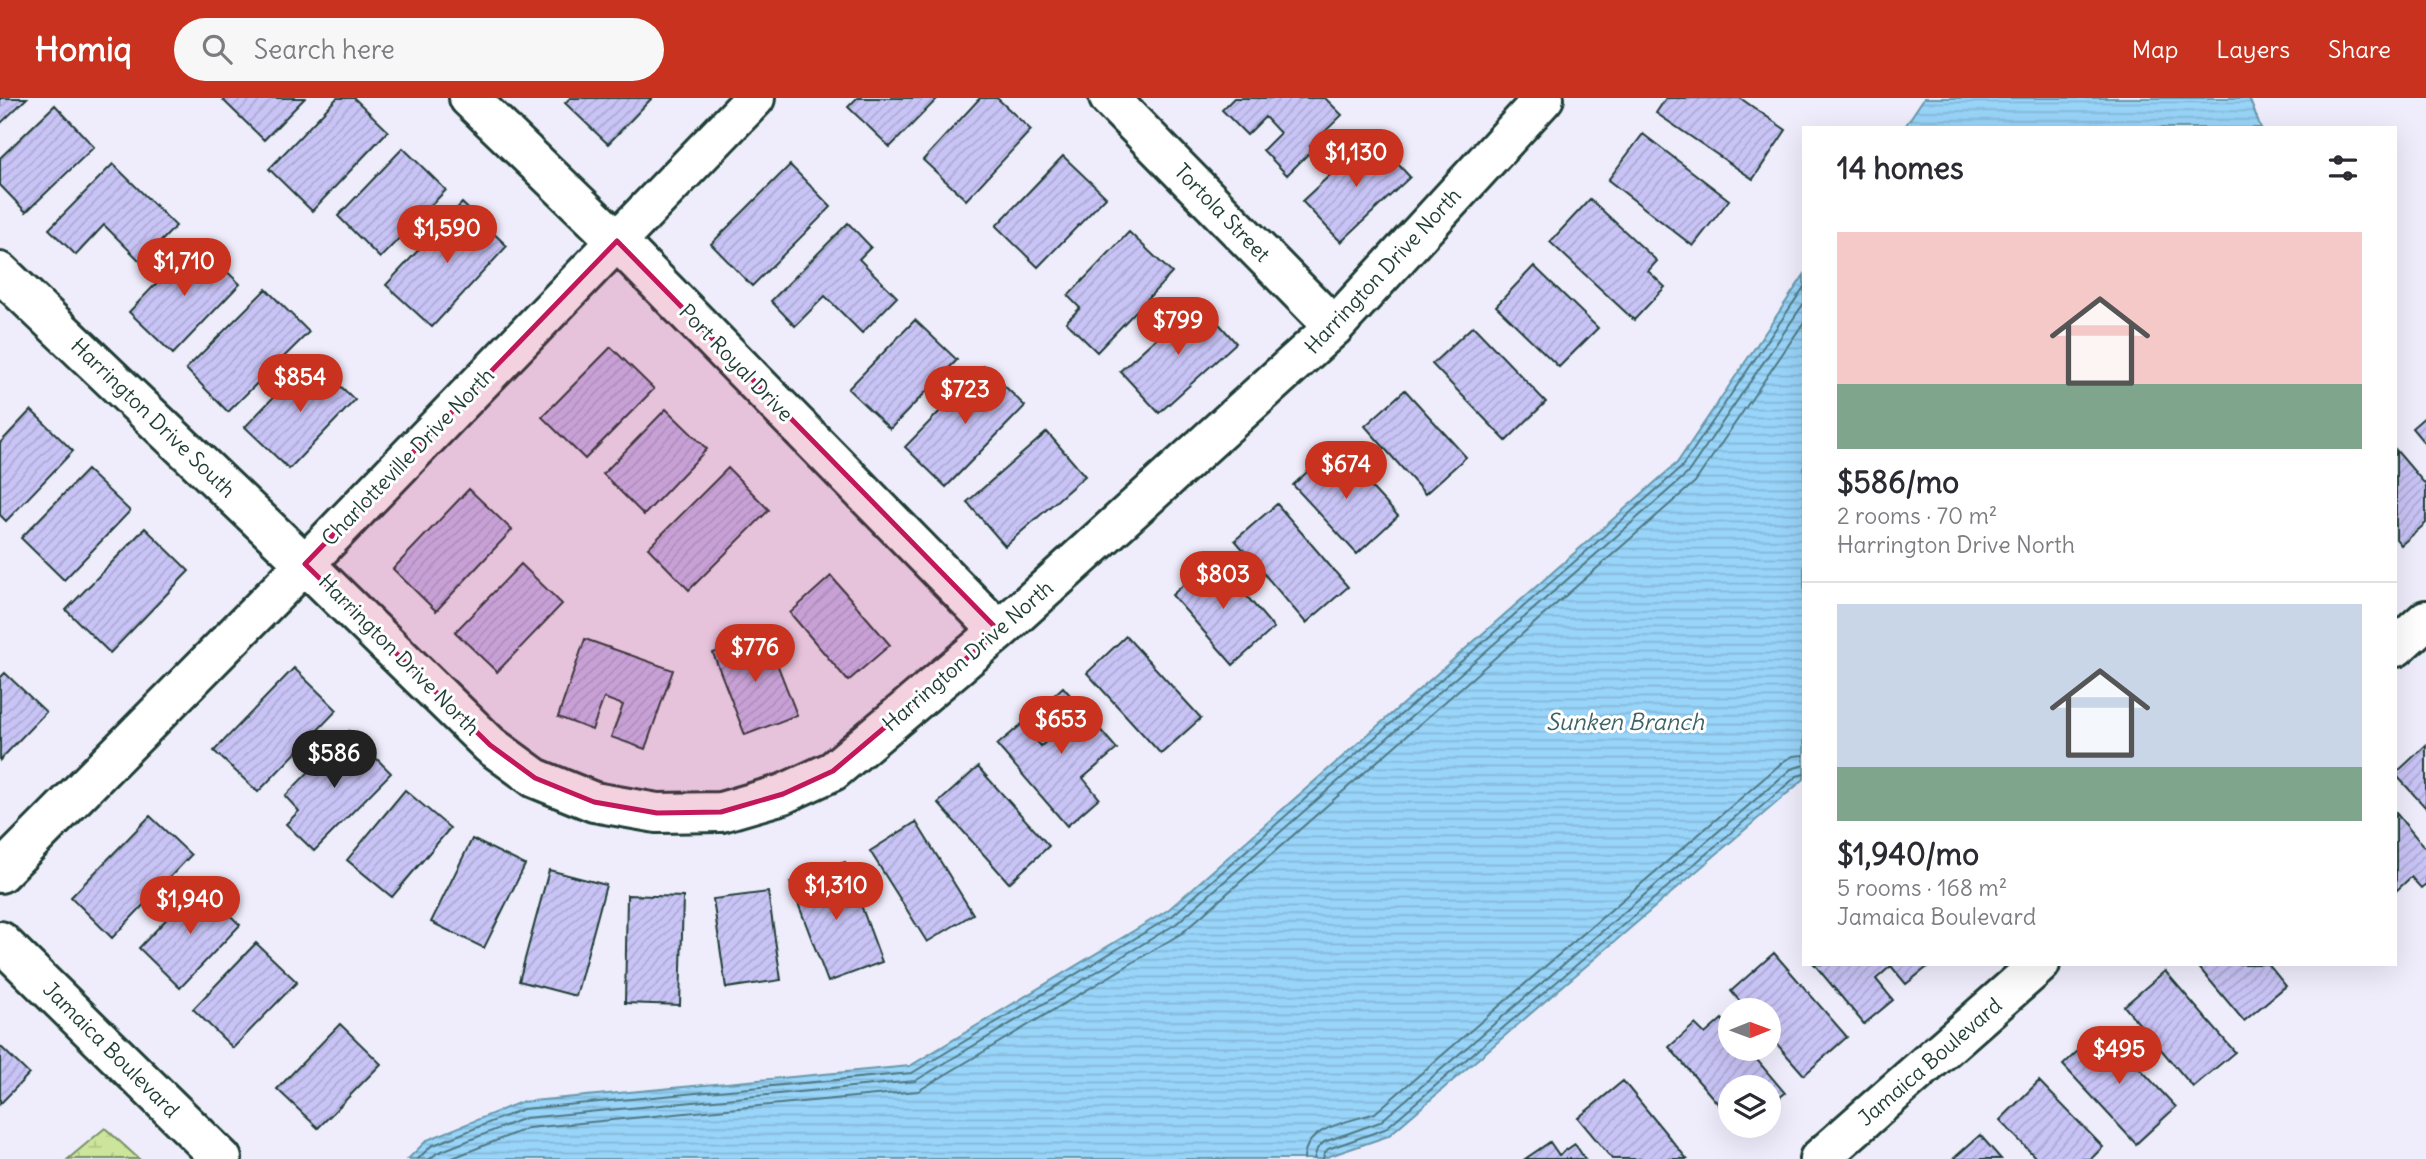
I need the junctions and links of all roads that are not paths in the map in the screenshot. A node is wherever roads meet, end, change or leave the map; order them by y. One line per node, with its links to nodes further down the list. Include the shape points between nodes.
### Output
1 (469, 98): 5 (street, Port Royal Drive)
2 (755, 98): 5 (street, Charlotteville Drive North)
3 (1109, 98): 7 (street, Tortola Street)
4 (1544, 98): 7 (street, Harrington Drive North)
5 (617, 241): 8 (street, Charlotteville Drive North); 10 (street, Port Royal Drive)
6 (0, 272): 8 (street, Harrington Drive South)
7 (1334, 327): 10 (street, Harrington Drive North)
8 (305, 564): 10 (street, Harrington Drive North, via 490,745 535,778 594,802 657,813 721,812 783,794 833,771); 12 (street, Charlotteville Drive North)
9 (2426, 620): 11 (street)
10 (999, 631)
11 (2397, 646)
12 (0, 873)
13 (0, 941): 15 (street, Jamaica Boulevard)
14 (2038, 966): 16 (street, Jamaica Boulevard)
15 (222, 1159)
16 (1819, 1159)

